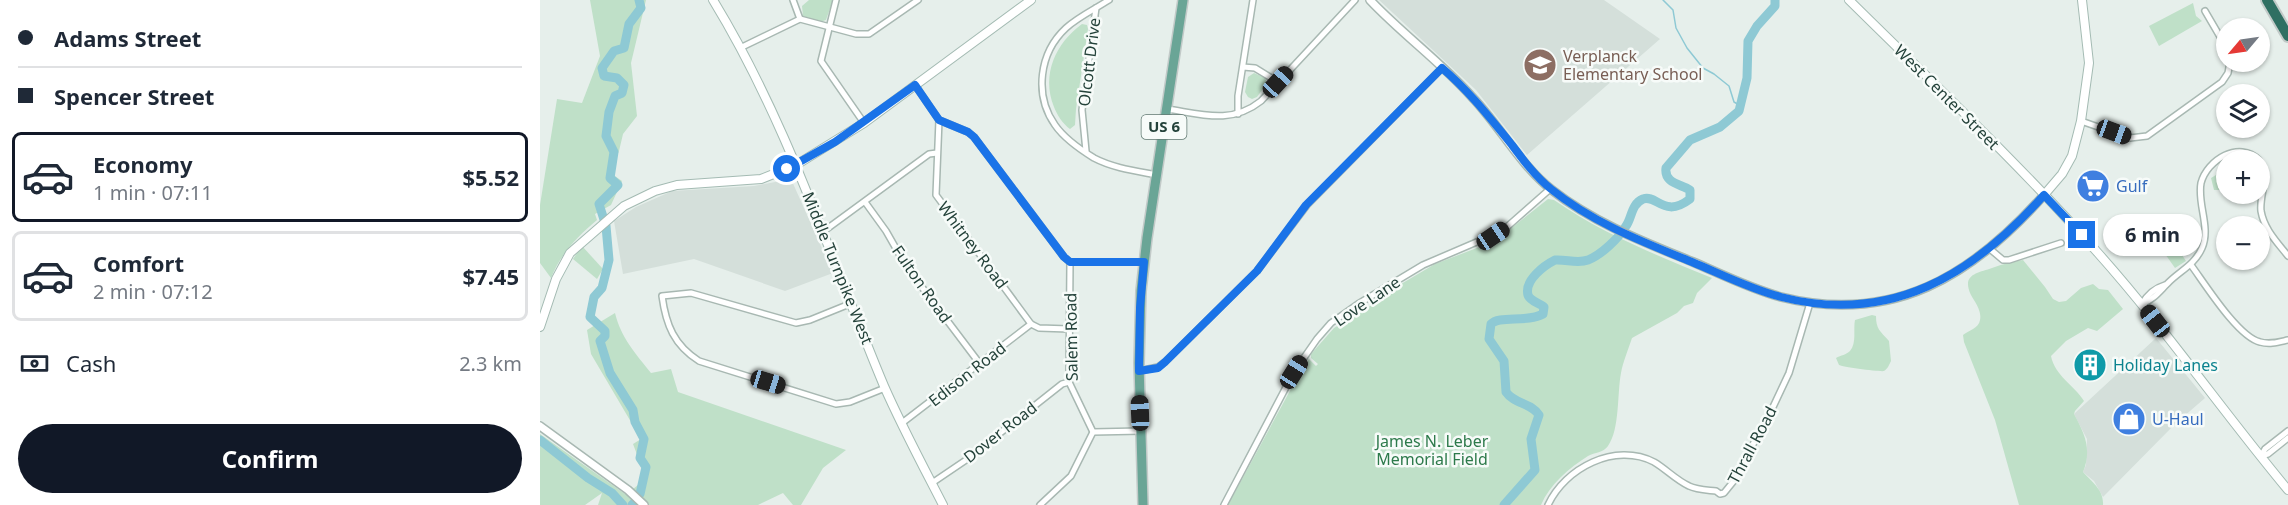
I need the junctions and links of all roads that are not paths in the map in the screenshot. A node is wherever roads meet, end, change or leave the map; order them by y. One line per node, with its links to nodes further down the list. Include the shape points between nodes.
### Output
1 (713, 0): 21 (main road, Middle Turnpike West)
2 (801, 0): 14 (street)
3 (836, 0): 18 (street)
4 (918, 0): 18 (street, via 869,34)
5 (1031, 0): 26 (main road)
6 (1109, 0): 15 (street, Olcott Drive)
7 (1183, 0): 27 (main road, US 6)
8 (1253, 0): 22 (street)
9 (1355, 0): 25 (street)
10 (1370, 0): 23 (street)
11 (1849, 0): 38 (main road, West Center Street)
12 (2082, 0): 30 (main road, via 2089,63)
13 (2267, 0): 20 (highway)
14 (794, 2): 17 (street)
15 (1096, 8): 32 (street, Olcott Drive, via 1082,110); 32 (street, Olcott Drive, via 1066,28 1056,40 1042,73 1044,100 1055,125)
16 (2205, 11): 19 (street)
17 (800, 19): 18 (street); 21 (street)
18 (828, 28): 31 (street, via 821,61)
19 (2216, 30)
20 (2288, 36)
21 (740, 48): 35 (main road, Middle Turnpike West)
22 (1243, 67): 25 (street, via 1255,68); 28 (street)
23 (1442, 68): 37 (street, via 1474,99); 56 (street, via 1306,205 1257,271 1158,368)
24 (2228, 72): 30 (street, via 2222,82 2147,136 2130,138)
25 (1278, 82): 28 (street, via 1250,110)
26 (915, 85): 29 (street); 31 (main road)
27 (1167, 109): 28 (street, via 1221,117); 36 (main road, US 6)
28 (1238, 114)
29 (939, 120): 33 (street, Whitney Road); 45 (street, via 974,137)
30 (2081, 121): 38 (main road, via 2066,168)
31 (864, 123): 35 (main road)
32 (1086, 152): 36 (street, Olcott Drive, via 1107,164)
33 (937, 153): 39 (street, via 929,154); 51 (street, Whitney Road, via 936,195)
34 (2216, 162): 47 (street, via 2201,186 2204,244)
35 (796, 165): 41 (main road, Middle Turnpike West); 52 (main road, via 761,178 677,185 638,198 579,243 562,265)
36 (1156, 175): 46 (main road, US 6)
37 (1550, 189): 49 (street, via 1613,228 1755,288); 72 (street, Love Lane, via 1493,236 1423,265 1331,323 1294,372)
38 (2044, 195): 43 (street); 50 (main road, West Center Street)
39 (865, 202): 41 (street); 55 (street, Fulton Road, via 906,266)
40 (2262, 204): 44 (street, via 2266,227)
41 (824, 231): 48 (main road, Middle Turnpike West)
42 (2061, 243): 43 (street, via 2009,260 2003,260)
43 (1990, 249): 49 (street, via 1953,275 1906,296 1859,304)
44 (2288, 256)
45 (1070, 262): 46 (street); 53 (street, Salem Road)
46 (1144, 262): 56 (main road, US 6)
47 (2191, 265): 50 (street); 54 (street, via 2245,334 2259,342)
48 (852, 303): 58 (main road, Middle Turnpike West); 58 (street, via 796,323 691,292 662,296 670,333 687,354 699,361 836,404)
49 (1810, 303): 73 (street, Thrall Road, via 1789,373 1737,477 1724,493 1690,486 1640,457 1609,457 1575,471)
50 (2142, 304): 65 (main road, West Center Street)
51 (1031, 324): 53 (street); 55 (street, Edison Road)
52 (540, 327)
53 (1069, 329): 57 (street, Salem Road)
54 (2288, 340)
55 (980, 364): 59 (street, Edison Road)
56 (1139, 371): 61 (main road, US 6)
57 (1069, 382): 63 (street, Salem Road); 66 (street, Dover Road)
58 (885, 388): 59 (main road, Middle Turnpike West)
59 (902, 423): 66 (main road, Middle Turnpike West)
60 (540, 426): 68 (street)
61 (1141, 431): 63 (street); 71 (main road, US 6)
62 (2288, 431): 65 (street)
63 (1093, 432): 70 (street, via 1071,476)
64 (2288, 438): 65 (street)
65 (2261, 456): 67 (main road, West Center Street)
66 (932, 483): 69 (main road, Middle Turnpike West)
67 (2288, 490)
68 (644, 505)
69 (943, 505)
70 (1040, 505)
71 (1143, 505)
72 (1224, 505)
73 (1548, 505)

